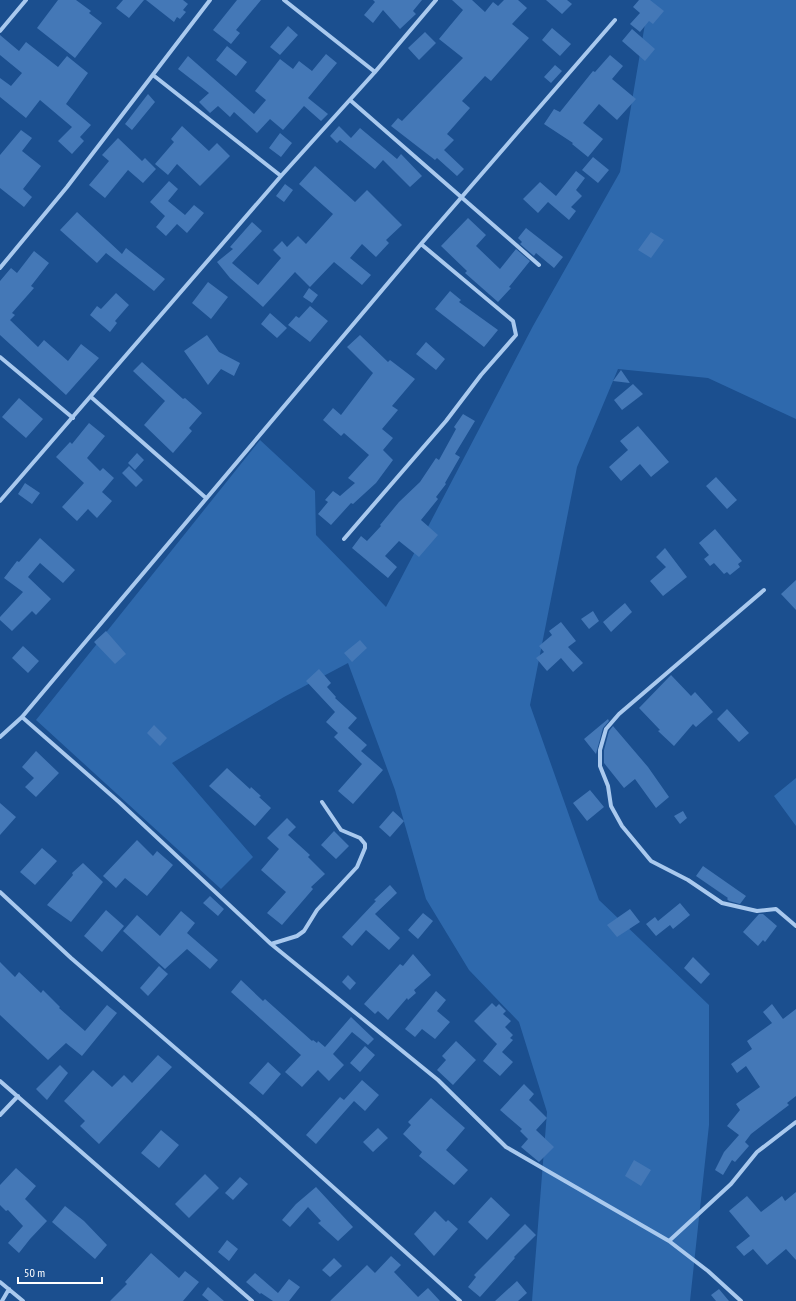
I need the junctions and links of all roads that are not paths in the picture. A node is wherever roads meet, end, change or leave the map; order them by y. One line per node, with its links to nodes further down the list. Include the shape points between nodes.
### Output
1 (26, 0): 6 (street)
2 (210, 0): 8 (street)
3 (284, 0): 7 (street)
4 (436, 0): 7 (street)
5 (615, 20): 11 (street)
6 (0, 31)
7 (376, 72): 9 (street)
8 (153, 75): 10 (street); 14 (street, via 67,187)
9 (350, 100): 10 (street); 11 (street)
10 (281, 176): 16 (street)
11 (463, 198): 12 (street); 13 (street)
12 (421, 244): 18 (street); 20 (street, via 513,321 516,335)
13 (539, 265)
14 (0, 268)
15 (0, 357): 17 (street)
16 (91, 397): 17 (street); 18 (street)
17 (73, 418): 19 (street)
18 (206, 498): 22 (street)
19 (0, 501)
20 (344, 539)
21 (764, 590): 26 (street, via 619,714 606,729 600,750 600,766 612,806 622,826 651,861 688,880 722,903 757,911 776,909)
22 (22, 717): 23 (street); 27 (street, via 119,802)
23 (0, 738)
24 (322, 802): 27 (street, via 341,830 360,838 365,848 357,867 317,910 304,931 298,936)
25 (0, 892): 38 (street, via 71,958 255,1117)
26 (796, 926)
27 (271, 944): 32 (street, via 438,1080 506,1147)
28 (0, 1081): 29 (street)
29 (18, 1096): 30 (street); 37 (street)
30 (0, 1114)
31 (796, 1122): 32 (street, via 758,1152 732,1184)
32 (668, 1242): 39 (street, via 708,1271)
33 (0, 1282): 34 (street)
34 (9, 1289): 35 (street); 36 (street)
35 (2, 1301)
36 (23, 1301)
37 (252, 1301)
38 (460, 1301)
39 (741, 1301)

